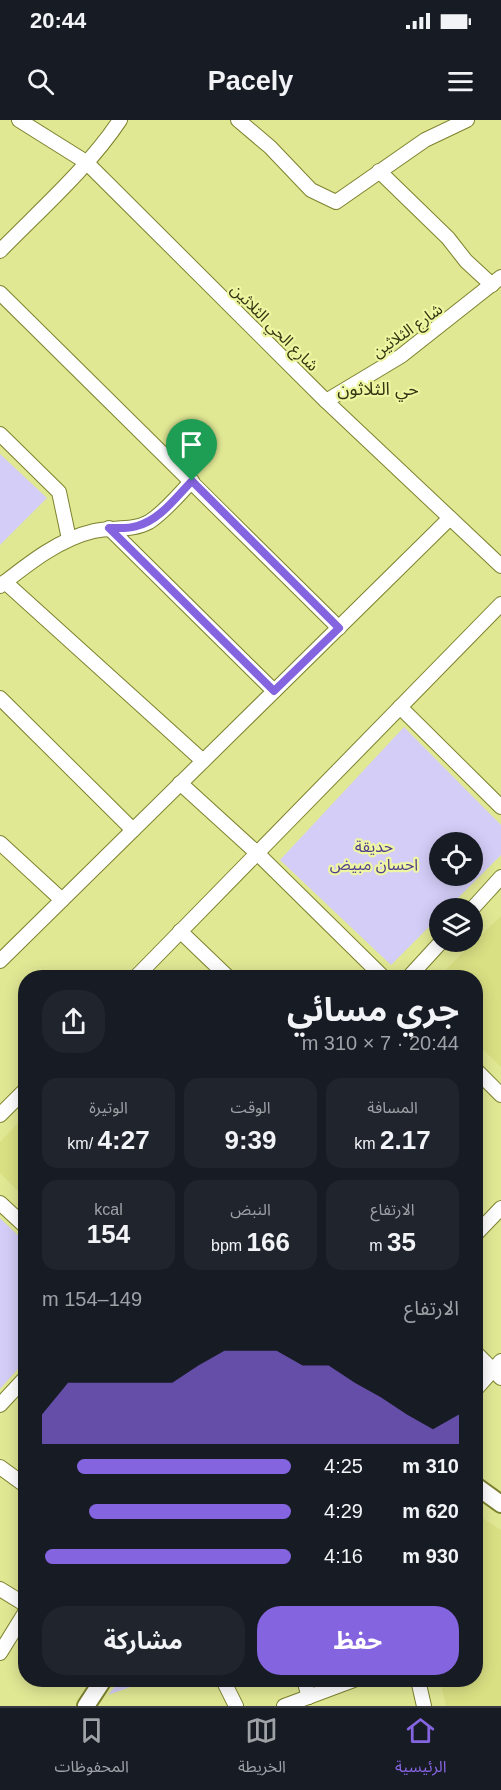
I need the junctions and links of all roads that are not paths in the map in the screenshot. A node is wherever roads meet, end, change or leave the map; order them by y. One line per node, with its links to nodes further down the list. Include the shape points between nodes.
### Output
1 (19, 120): 5 (street, شارع الحي الثلاثين)
2 (120, 120): 5 (street)
3 (238, 120): 6 (street, via 311,190 336,202)
4 (467, 120): 6 (street, via 425,140)
5 (86, 162): 7 (street); 10 (street, شارع الحي الثلاثين)
6 (379, 171): 8 (street, via 448,238 466,261)
7 (0, 251)
8 (498, 282): 10 (street, شارع الثلاثين, via 401,356)
9 (0, 293): 12 (street)
10 (326, 401): 13 (street, شارع الحي الثلاثين)
11 (0, 434): 15 (street, via 59,492)
12 (192, 481): 14 (street, via 147,523); 19 (street)
13 (450, 518): 16 (street, شارع الحي الثلاثين); 19 (street)
14 (109, 528): 15 (street); 20 (street)
15 (69, 539): 17 (street)
16 (501, 566)
17 (3, 584): 23 (street)
18 (501, 604): 22 (street)
19 (339, 628): 20 (street)
20 (274, 691): 23 (street)
21 (0, 698): 26 (street)
22 (400, 707): 25 (street); 28 (street)
23 (204, 760): 24 (street)
24 (180, 783): 26 (street); 28 (street)
25 (501, 807)
26 (133, 830): 31 (street)
27 (0, 843): 31 (street)
28 (257, 853): 32 (street); 37 (street)
29 (501, 877): 30 (street)
30 (482, 898)
31 (62, 900): 34 (street)
32 (180, 931): 35 (street); 36 (street)
33 (432, 952): 38 (street)
34 (0, 961)
35 (143, 970)
36 (221, 970)
37 (376, 970)
38 (415, 970)
39 (483, 1078): 40 (street)
40 (501, 1095)
41 (18, 1097): 42 (street)
42 (0, 1115)
43 (0, 1203): 45 (street)
44 (501, 1208): 46 (street)
45 (18, 1220)
46 (483, 1227)
47 (483, 1358): 48 (street)
48 (498, 1369): 49 (street)
49 (483, 1383)
50 (18, 1386): 51 (street)
51 (0, 1406)
52 (0, 1467): 53 (street)
53 (18, 1480)
54 (483, 1491): 55 (street)
55 (501, 1504)
56 (0, 1589): 57 (street)
57 (18, 1600)
58 (18, 1619): 59 (street)
59 (5, 1632): 60 (street)
60 (0, 1653)
61 (98, 1687): 67 (street)
62 (226, 1687): 68 (street)
63 (306, 1687): 66 (street)
64 (335, 1687): 66 (street)
65 (420, 1687): 70 (street)
66 (309, 1697): 69 (street)
67 (86, 1706)
68 (236, 1706)
69 (284, 1706)
70 (424, 1706)

